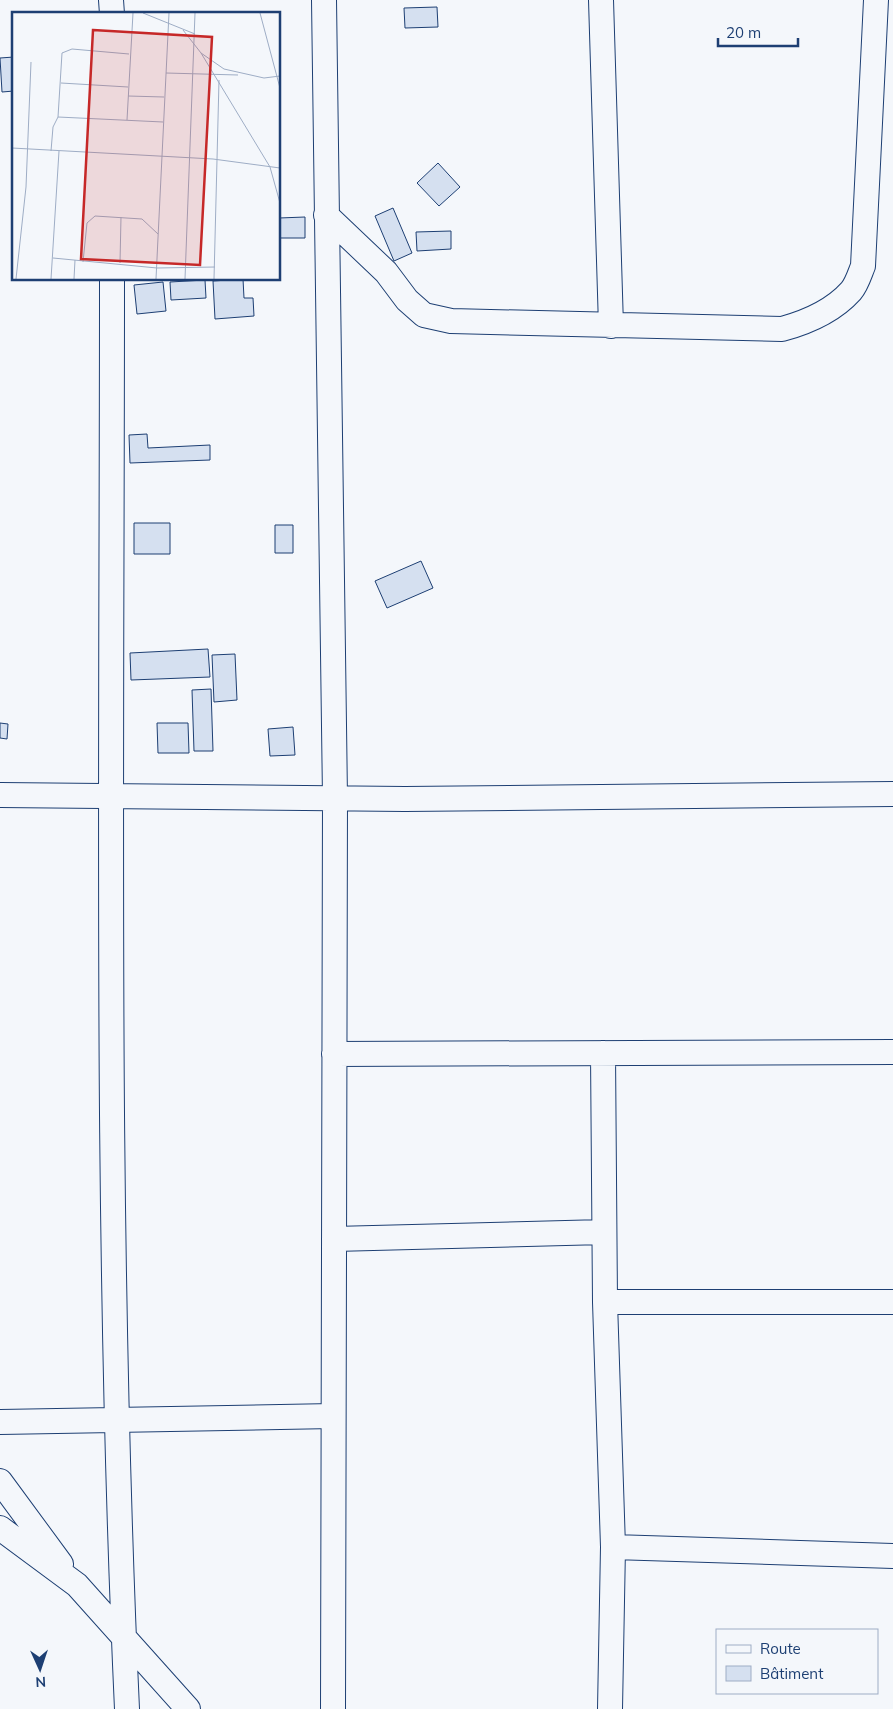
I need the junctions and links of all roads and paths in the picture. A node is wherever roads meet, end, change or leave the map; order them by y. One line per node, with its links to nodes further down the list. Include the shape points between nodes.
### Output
1 (324, 0): 4 (street)
2 (601, 0): 6 (street)
3 (876, 0): 6 (street, via 863,266 852,290 828,310 806,322 782,329)
4 (326, 215): 6 (street, via 386,272 407,300 424,315 451,321); 10 (street)
5 (112, 280): 9 (street)
6 (611, 326)
7 (0, 794): 9 (street)
8 (893, 794): 10 (street)
9 (112, 796): 10 (street); 19 (street)
10 (335, 798): 13 (street)
11 (893, 1052): 12 (street)
12 (603, 1053): 13 (street); 14 (street)
13 (334, 1054): 15 (street)
14 (604, 1232): 15 (street); 16 (street)
15 (334, 1239): 18 (street)
16 (606, 1302): 17 (street); 23 (street)
17 (893, 1302)
18 (334, 1416): 19 (street); 29 (street)
19 (116, 1420): 20 (street); 26 (street)
20 (0, 1422)
21 (0, 1481): 25 (street)
22 (0, 1528): 25 (street)
23 (614, 1547): 24 (street); 30 (street)
24 (893, 1556)
25 (77, 1585): 26 (street)
26 (124, 1638): 27 (street); 28 (street)
27 (127, 1709)
28 (188, 1709)
29 (333, 1709)
30 (610, 1709)

